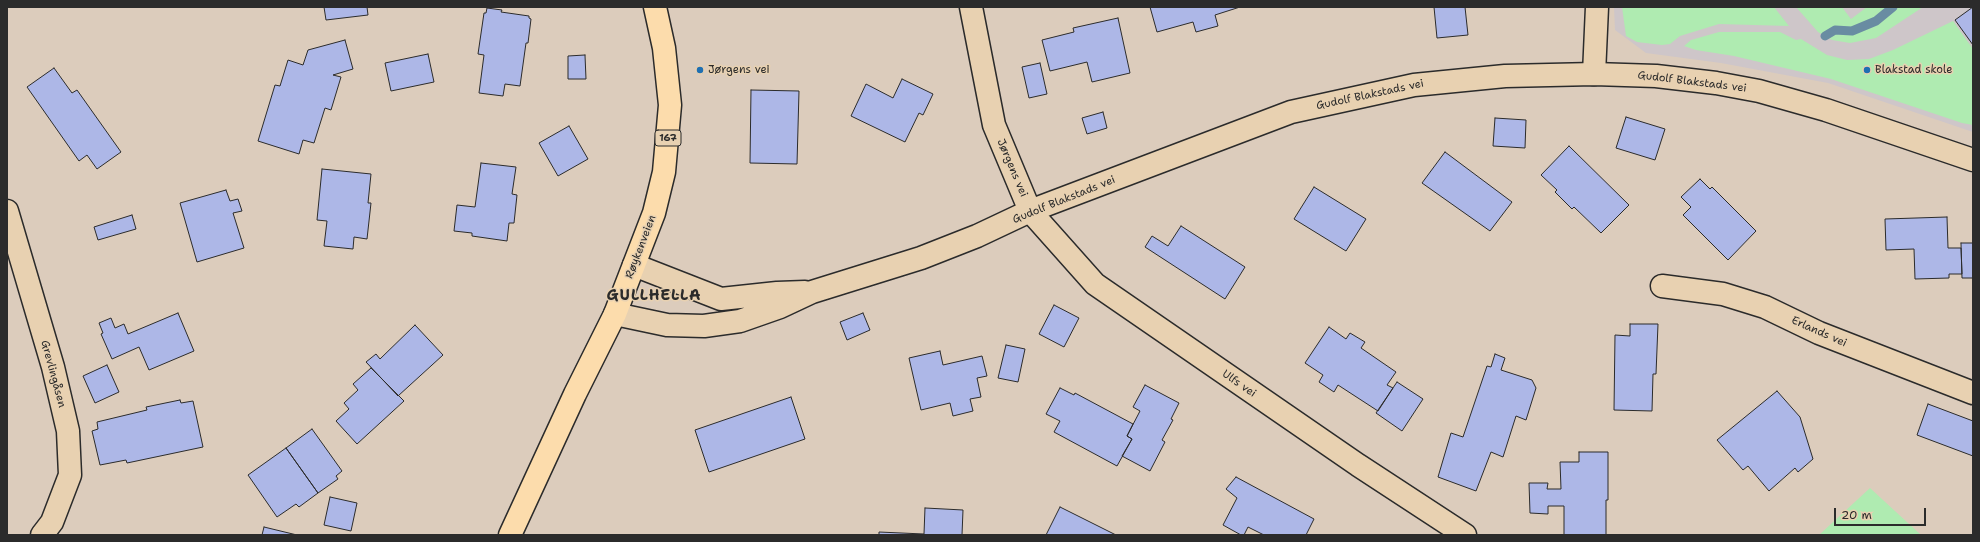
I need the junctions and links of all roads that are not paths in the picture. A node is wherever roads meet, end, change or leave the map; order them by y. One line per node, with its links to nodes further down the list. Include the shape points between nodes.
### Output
1 (655, 7): 8 (main road, Røykenveien / 167, via 668,72 668,142 654,213)
2 (1597, 7): 4 (street)
3 (976, 9): 7 (street, Jørgens vei, via 994,125)
4 (1594, 74): 5 (street, Gudolf Blakstads vei, via 1656,76 1758,91 1859,120); 7 (street, Gudolf Blakstads vei, via 1505,76 1414,85 1291,112)
5 (1973, 160)
6 (7, 211): 13 (street, Grevlingåsen, via 53,367 68,431 70,475 52,522)
7 (1030, 212): 10 (street, Gudolf Blakstads vei, via 921,258); 15 (street, Ulfs vei, via 1095,284 1358,466)
8 (634, 265): 10 (street, Gudolf Blakstads vei, via 721,299); 11 (main road, Røykenveien / 167)
9 (1662, 286): 12 (street, Erlands vei, via 1723,294 1765,307 1819,333)
10 (812, 292): 11 (street, Gudolf Blakstads vei, via 740,321 704,326 667,325)
11 (615, 314): 14 (main road, Røykenveien / 167, via 574,394)
12 (1973, 393)
13 (42, 535)
14 (510, 535)
15 (1465, 535)

